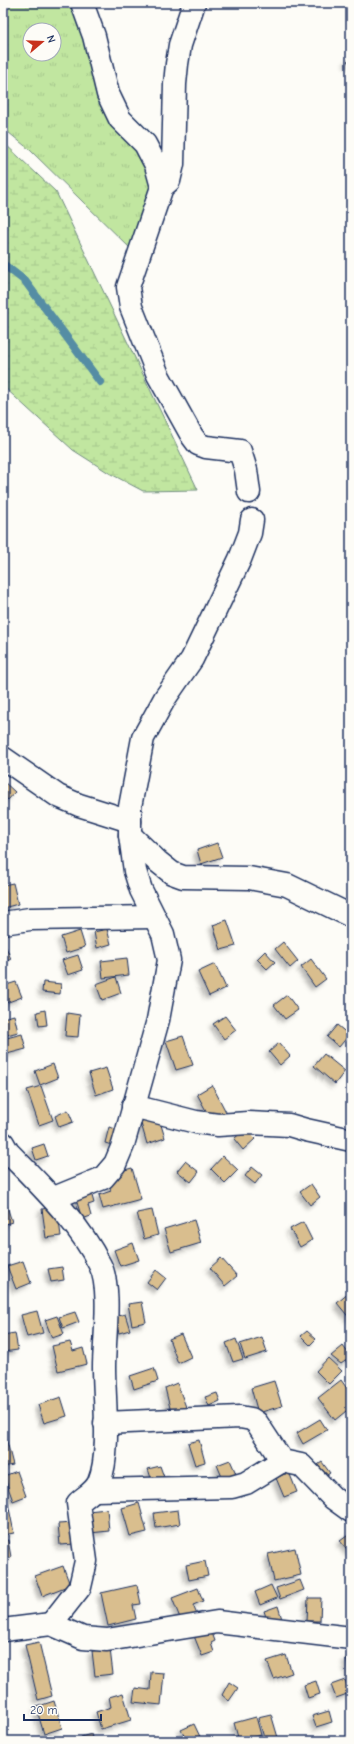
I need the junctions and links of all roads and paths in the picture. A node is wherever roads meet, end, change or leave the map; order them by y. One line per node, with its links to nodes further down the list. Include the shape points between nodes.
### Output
1 (82, 3): 3 (street, via 94,36 108,94 120,119 145,144 156,165)
2 (194, 3): 3 (street, via 180,45 177,64 173,164 169,181)
3 (162, 187): 4 (street, via 128,287 131,307 158,375 192,436 198,444 206,447 240,451)
4 (249, 492)
5 (252, 520): 7 (street, via 240,559 192,659 165,698 143,738 130,807)
6 (3, 758): 7 (street, via 58,796)
7 (130, 828): 8 (street, via 156,861 172,873 183,877 249,878 286,885); 9 (street, via 135,871)
8 (351, 916)
9 (154, 918): 10 (street, via 30,919); 11 (street, via 162,934 169,960 158,1020)
10 (3, 923)
11 (133, 1106): 12 (street, via 196,1122 218,1125 289,1125); 14 (street, via 123,1145 110,1171 103,1178)
12 (351, 1140)
13 (3, 1144): 14 (street)
14 (54, 1198): 15 (street, via 101,1266 105,1280)
15 (105, 1423): 16 (street, via 240,1417 251,1419 257,1423); 17 (street, via 104,1462)
16 (282, 1461): 17 (street, via 246,1483 232,1487); 18 (street, via 301,1466 333,1498)
17 (95, 1490): 19 (street, via 78,1503 86,1561 80,1587)
18 (351, 1511)
19 (51, 1624): 20 (street); 21 (street, via 82,1638 106,1640 217,1622)
20 (3, 1630)
21 (351, 1638)

